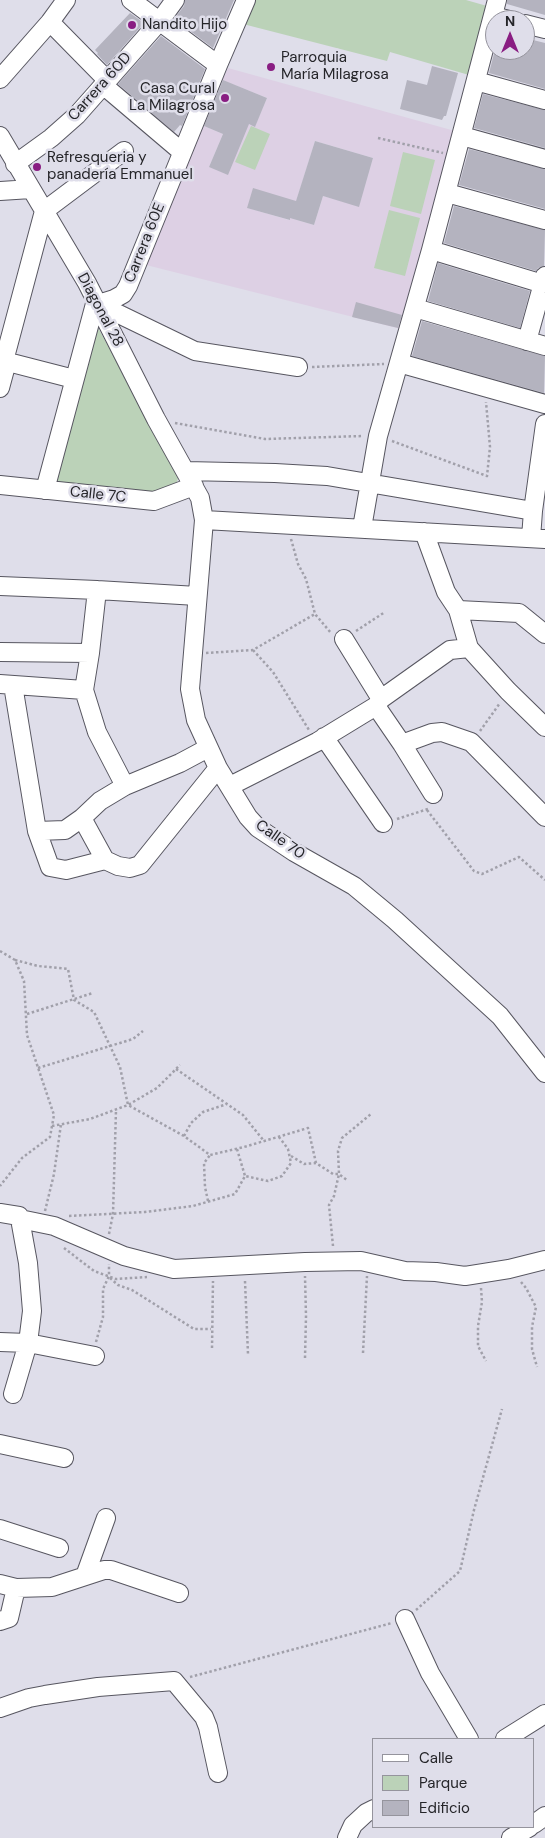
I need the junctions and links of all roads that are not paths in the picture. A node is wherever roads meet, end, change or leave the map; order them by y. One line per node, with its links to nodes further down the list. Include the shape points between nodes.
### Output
1 (66, 0): 5 (street)
2 (131, 0): 6 (street)
3 (175, 0): 6 (street, Carrera 60D)
4 (246, 0): 8 (street, Carrera 60E)
5 (50, 22): 9 (street); 11 (street)
6 (159, 22): 8 (street); 11 (street, Carrera 60D)
7 (485, 54): 10 (street)
8 (218, 65): 16 (street, Carrera 60E)
9 (0, 78)
10 (476, 81): 12 (street); 14 (street)
11 (105, 82): 16 (street); 18 (street, Carrera 60D, via 77,115)
12 (545, 100)
13 (0, 136): 18 (street, Diagonal 28)
14 (462, 136): 17 (street); 21 (street)
15 (124, 151): 22 (street)
16 (182, 152): 26 (street, Carrera 60E, via 128,286 114,299)
17 (545, 159)
18 (15, 164): 19 (street, Diagonal 28)
19 (31, 189): 20 (street); 22 (street, Diagonal 28)
20 (0, 190)
21 (447, 193): 23 (street); 24 (street)
22 (44, 211): 26 (street, Diagonal 28); 30 (street)
23 (545, 220)
24 (431, 250): 25 (street); 27 (street)
25 (544, 280): 28 (street)
26 (97, 302): 32 (street, via 195,351); 33 (street); 37 (street, Diagonal 28)
27 (415, 308): 28 (street); 31 (street)
28 (527, 340): 29 (street)
29 (545, 346)
30 (4, 361): 33 (street); 34 (street)
31 (399, 364): 35 (street); 38 (street, via 378,436)
32 (298, 367)
33 (74, 380): 40 (street)
34 (0, 388)
35 (545, 404)
36 (545, 424): 41 (street)
37 (190, 479): 38 (street, via 293,474); 40 (street, Calle 7C, via 154,501); 42 (street, Calle 70)
38 (370, 484): 41 (street); 43 (street)
39 (0, 485): 40 (street, Calle 7C)
40 (45, 490)
41 (533, 512): 45 (street)
42 (204, 520): 43 (street); 48 (street, Calle 70)
43 (362, 528): 44 (street)
44 (424, 532): 45 (street); 49 (street, via 446,592)
45 (538, 539)
46 (0, 586): 47 (street)
47 (97, 590): 48 (street); 54 (street)
48 (197, 596): 61 (street, Calle 70, via 190,689 196,720)
49 (458, 610): 50 (street, via 519,612); 52 (street)
50 (545, 634)
51 (344, 639): 57 (street)
52 (469, 648): 57 (street, via 450,650); 58 (street)
53 (0, 652): 54 (street)
54 (90, 652): 56 (street)
55 (6, 684): 56 (street); 69 (street)
56 (84, 690): 63 (street, via 97,732)
57 (378, 703): 59 (street); 60 (street)
58 (545, 727)
59 (320, 740): 64 (street); 68 (street)
60 (402, 744): 65 (street); 66 (street, via 442,732 471,742)
61 (208, 748): 62 (street, Calle 70); 63 (street)
62 (218, 768): 64 (street, Calle 70); 70 (street, via 140,866 118,866)
63 (125, 786): 67 (street, via 100,801)
64 (230, 786): 71 (street, Calle 70, via 258,828 354,886 395,920 500,1016)
65 (430, 802)
66 (545, 817)
67 (82, 818): 69 (street, via 65,830); 70 (street)
68 (382, 823)
69 (37, 831): 70 (street, via 50,867 66,870)
70 (105, 860)
71 (545, 1073)
72 (0, 1213): 73 (street, via 19,1216)
73 (20, 1219): 74 (street, via 54,1226 124,1256 174,1269 334,1261 368,1262 405,1271 465,1276); 76 (street, via 32,1311)
74 (545, 1260)
75 (0, 1342): 76 (street)
76 (28, 1343): 77 (street); 78 (street)
77 (95, 1356)
78 (13, 1394)
79 (0, 1444): 80 (street)
80 (64, 1458)
81 (106, 1518): 84 (street)
82 (0, 1529): 83 (street)
83 (60, 1548)
84 (85, 1576): 85 (street, via 52,1587); 86 (street, via 111,1570)
85 (8, 1586): 88 (street, via 9,1618)
86 (179, 1593)
87 (405, 1619): 91 (street, via 430,1673)
88 (0, 1621)
89 (0, 1708): 93 (street, via 45,1695 174,1681 204,1717)
90 (545, 1714): 92 (street)
91 (468, 1738)
92 (506, 1738)
93 (218, 1773)
94 (372, 1810): 95 (street, via 353,1825)
95 (347, 1838)

